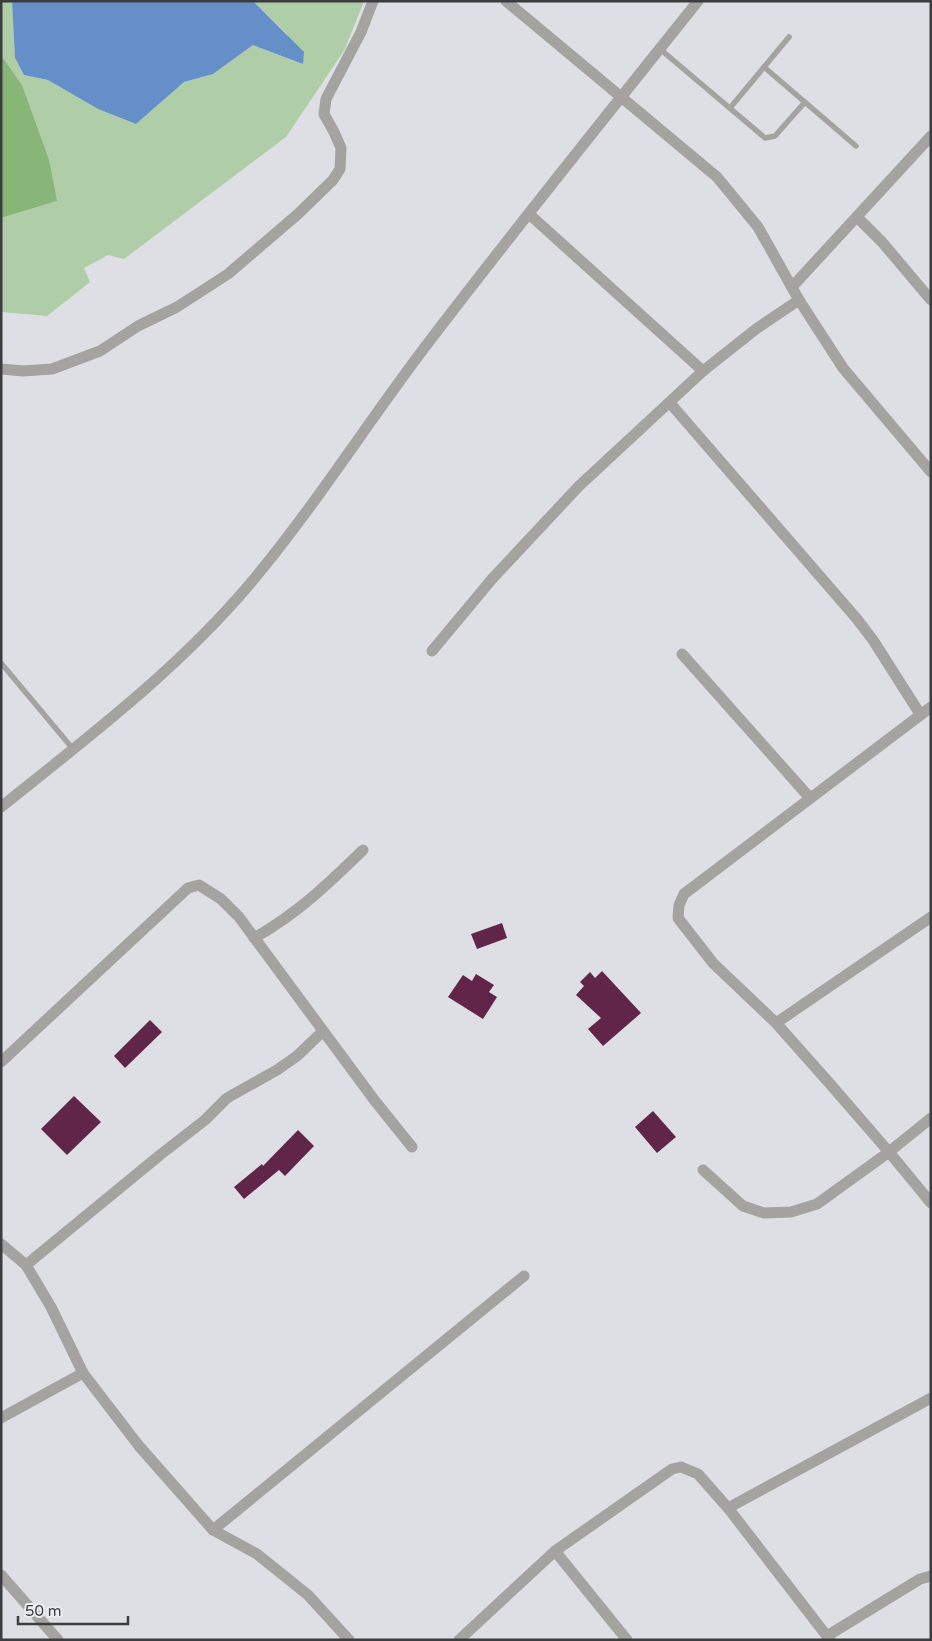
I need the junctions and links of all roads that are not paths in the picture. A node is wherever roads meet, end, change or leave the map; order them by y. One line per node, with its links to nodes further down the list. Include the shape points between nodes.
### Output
1 (373, 1): 17 (street, via 361,32 326,99 324,114 341,148 340,169 333,180 228,274 100,351 52,369)
2 (506, 1): 7 (street)
3 (698, 1): 5 (street)
4 (789, 37): 6 (lane)
5 (660, 49): 7 (street); 9 (lane)
6 (764, 67): 8 (lane); 9 (lane)
7 (621, 98): 12 (street); 14 (street, via 717,177 758,227)
8 (805, 102): 9 (lane, via 769,139); 11 (lane)
9 (730, 108)
10 (931, 136): 13 (street)
11 (856, 146)
12 (529, 214): 18 (street); 26 (street, via 424,348 333,476 248,585 182,655)
13 (858, 217): 14 (street); 16 (street)
14 (792, 288): 15 (street)
15 (799, 300): 18 (street); 20 (street, via 843,368)
16 (931, 300)
17 (1, 369)
18 (703, 371): 19 (street)
19 (670, 402): 21 (street, via 579,486 492,579); 25 (street, via 857,619)
20 (931, 472)
21 (432, 651)
22 (682, 654): 27 (street)
23 (1, 663): 26 (lane)
24 (931, 707): 25 (street)
25 (920, 714): 27 (street)
26 (73, 749): 28 (street)
27 (810, 798): 32 (street, via 684,894 679,905 678,918 713,963)
28 (1, 808)
29 (363, 850): 31 (street, via 299,909)
30 (931, 917): 32 (street)
31 (254, 938): 33 (street); 34 (street, via 221,899 199,885 188,888)
32 (776, 1023): 37 (street)
33 (324, 1031): 36 (street); 41 (street, via 277,1070 227,1098 205,1120)
34 (1, 1062)
35 (931, 1118): 37 (street)
36 (412, 1147)
37 (889, 1152): 38 (street, via 816,1204 792,1212 764,1213 743,1206); 39 (street)
38 (703, 1170)
39 (931, 1203)
40 (1, 1244): 41 (street)
41 (26, 1265): 43 (street, via 51,1307)
42 (524, 1276): 47 (street)
43 (83, 1373): 45 (street); 47 (street, via 139,1446)
44 (931, 1398): 46 (street)
45 (1, 1418)
46 (728, 1508): 48 (street, via 698,1474 681,1468 672,1469); 51 (street)
47 (213, 1530): 53 (street, via 257,1554 308,1595)
48 (555, 1551): 54 (street); 55 (street)
49 (1, 1575): 52 (street)
50 (931, 1576): 51 (street, via 920,1579)
51 (828, 1638)
52 (58, 1640)
53 (349, 1640)
54 (459, 1640)
55 (627, 1640)

